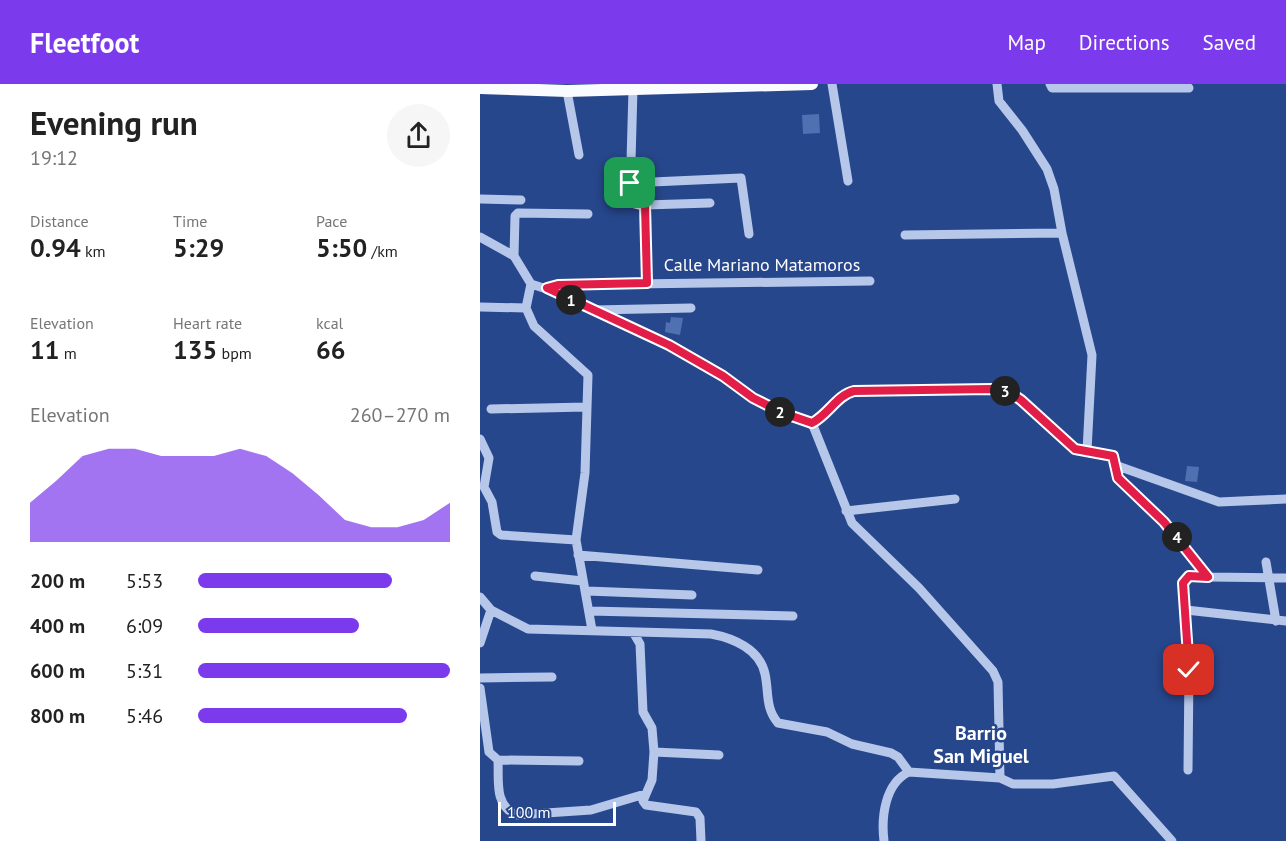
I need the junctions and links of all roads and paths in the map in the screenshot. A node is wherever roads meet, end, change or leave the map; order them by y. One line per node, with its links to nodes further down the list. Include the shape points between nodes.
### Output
1 (812, 84): 5 (main road)
2 (832, 84): 11 (street)
3 (997, 84): 18 (street, via 999,101 1047,169)
4 (1050, 84): 8 (street, via 1052,88)
5 (786, 85): 6 (main road)
6 (627, 87): 9 (main road); 12 (street)
7 (480, 88): 9 (main road)
8 (1189, 88)
9 (567, 91): 10 (street)
10 (579, 155)
11 (848, 181)
12 (630, 183): 16 (street, via 633,202); 19 (street, via 741,178)
13 (480, 199): 14 (street)
14 (521, 200)
15 (710, 203): 16 (street)
16 (645, 205): 24 (street)
17 (588, 214): 22 (street, via 518,213)
18 (1062, 233): 20 (street); 35 (street, via 1092,354)
19 (749, 234)
20 (906, 235)
21 (480, 237): 22 (street)
22 (514, 256): 25 (street)
23 (870, 281): 24 (street, Calle Mariano Matamoros)
24 (647, 283): 26 (street, Calle Mariano Matamoros)
25 (531, 284): 26 (street); 28 (street)
26 (547, 288): 30 (street)
27 (480, 307): 28 (street)
28 (526, 308): 31 (street, via 534,326 586,372)
29 (691, 308): 30 (street)
30 (592, 310): 33 (street, via 669,345 763,403)
31 (586, 407): 32 (street); 40 (street, via 585,473)
32 (491, 409)
33 (812, 423): 35 (street, via 854,391 991,389 1008,391 1075,449); 39 (street)
34 (480, 439): 40 (street, via 489,458 484,487 492,502 497,532)
35 (1087, 451): 36 (street, via 1113,456)
36 (1115, 465): 38 (street, via 1219,502); 45 (street, via 1118,478 1164,522)
37 (955, 499): 39 (street)
38 (1286, 499)
39 (846, 511): 69 (street, via 852,523 919,588 993,671 998,682)
40 (576, 540): 41 (street)
41 (578, 555): 43 (street); 48 (street)
42 (1266, 562): 46 (street)
43 (758, 570)
44 (535, 576): 48 (street)
45 (1208, 577): 46 (street); 53 (street, via 1185,579)
46 (1268, 578): 47 (street); 56 (street)
47 (1286, 578)
48 (583, 580): 49 (street)
49 (586, 591): 50 (street); 54 (street)
50 (692, 595)
51 (480, 597): 52 (street)
52 (491, 610): 57 (street, via 528,629); 59 (street)
53 (1186, 610): 56 (street); 67 (street)
54 (590, 611): 55 (street); 57 (street)
55 (794, 616)
56 (1281, 621)
57 (592, 630): 58 (street)
58 (633, 632): 63 (street, via 643,660 643,712 652,728); 68 (street, via 731,638 759,658 768,707 778,723 828,732 852,744 891,753)
59 (480, 643)
60 (552, 677): 61 (street)
61 (480, 678)
62 (480, 688): 65 (street, via 489,752)
63 (654, 752): 64 (street); 70 (street, via 652,780)
64 (719, 755)
65 (498, 760): 66 (street); 70 (street, via 500,803 516,814 591,810)
66 (579, 762)
67 (1188, 770)
68 (909, 772): 69 (street); 72 (street, via 889,792)
69 (1000, 778): 73 (street, via 1013,784 1053,784 1114,776)
70 (645, 794): 71 (street, via 645,805 699,814)
71 (700, 841)
72 (884, 841)
73 (1172, 841)

